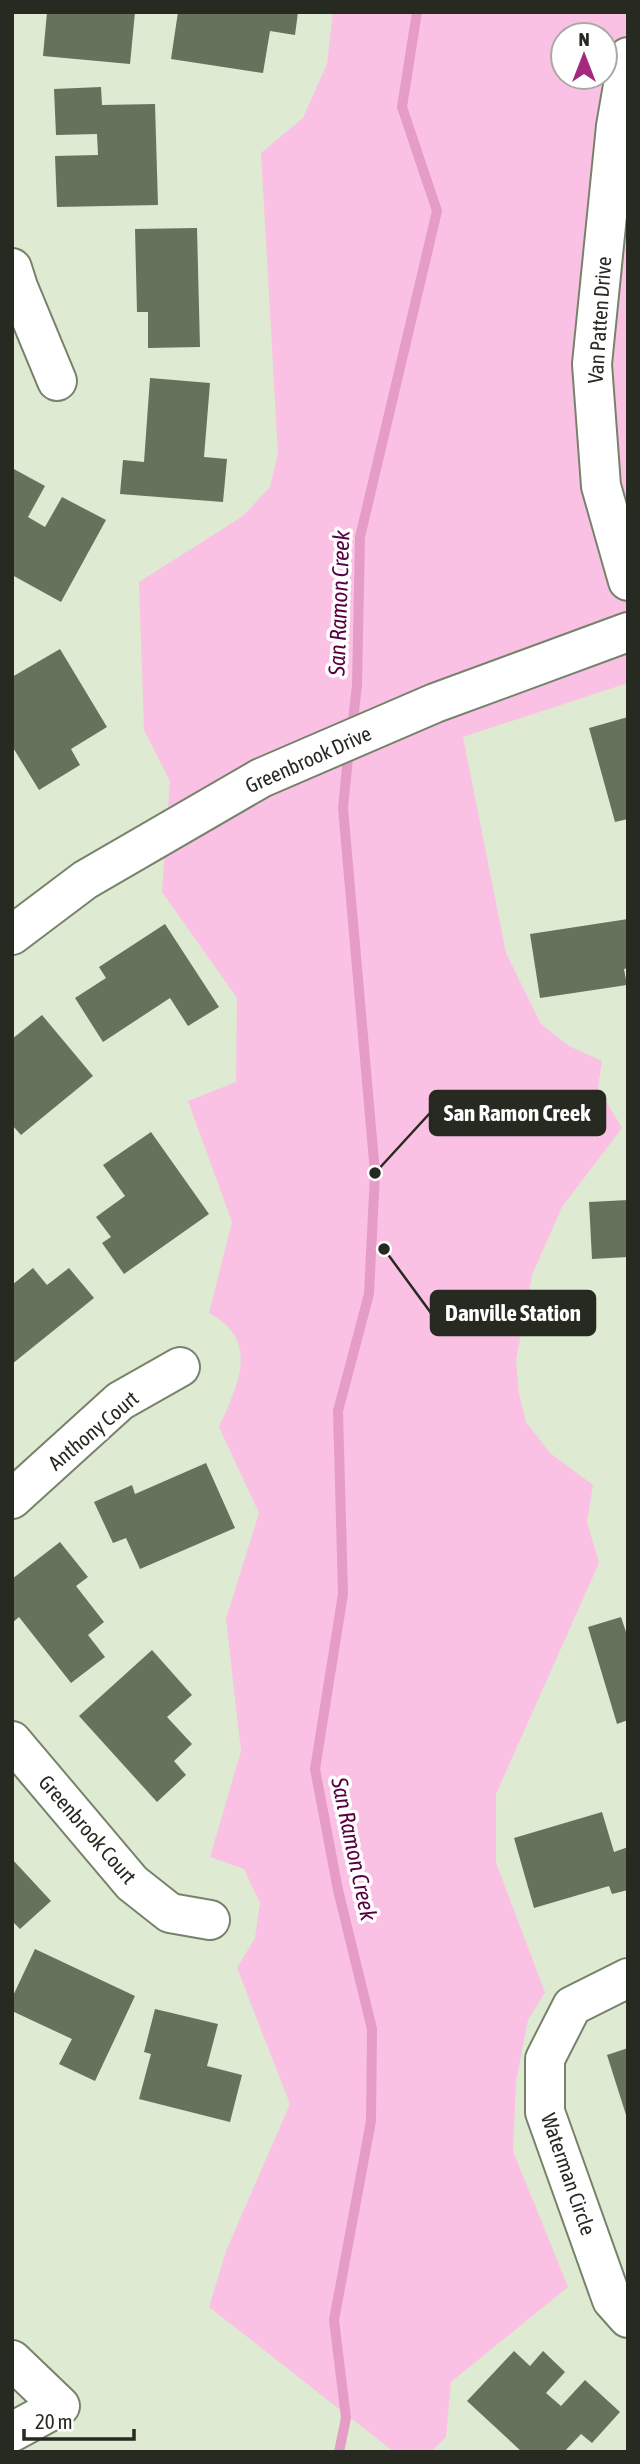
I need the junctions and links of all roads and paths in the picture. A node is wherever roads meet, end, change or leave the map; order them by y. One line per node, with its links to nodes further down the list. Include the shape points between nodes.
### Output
1 (628, 57): 2 (street, Van Patten Drive)
2 (622, 126): 5 (street, Van Patten Drive, via 592,364 601,486)
3 (12, 268): 4 (street)
4 (57, 381)
5 (628, 581)
6 (628, 632): 7 (street, Greenbrook Drive, via 435,703 261,778 85,880)
7 (12, 935)
8 (180, 1367): 9 (street, Anthony Court, via 120,1401)
9 (12, 1499)
10 (12, 1741): 11 (street, Greenbrook Court, via 132,1883 170,1913)
11 (209, 1920)
12 (628, 1978): 13 (street, Waterman Circle, via 572,2006 545,2059 545,2112 612,2300)
13 (628, 2318)
14 (12, 2360): 15 (street, via 60,2406)
15 (12, 2432)

